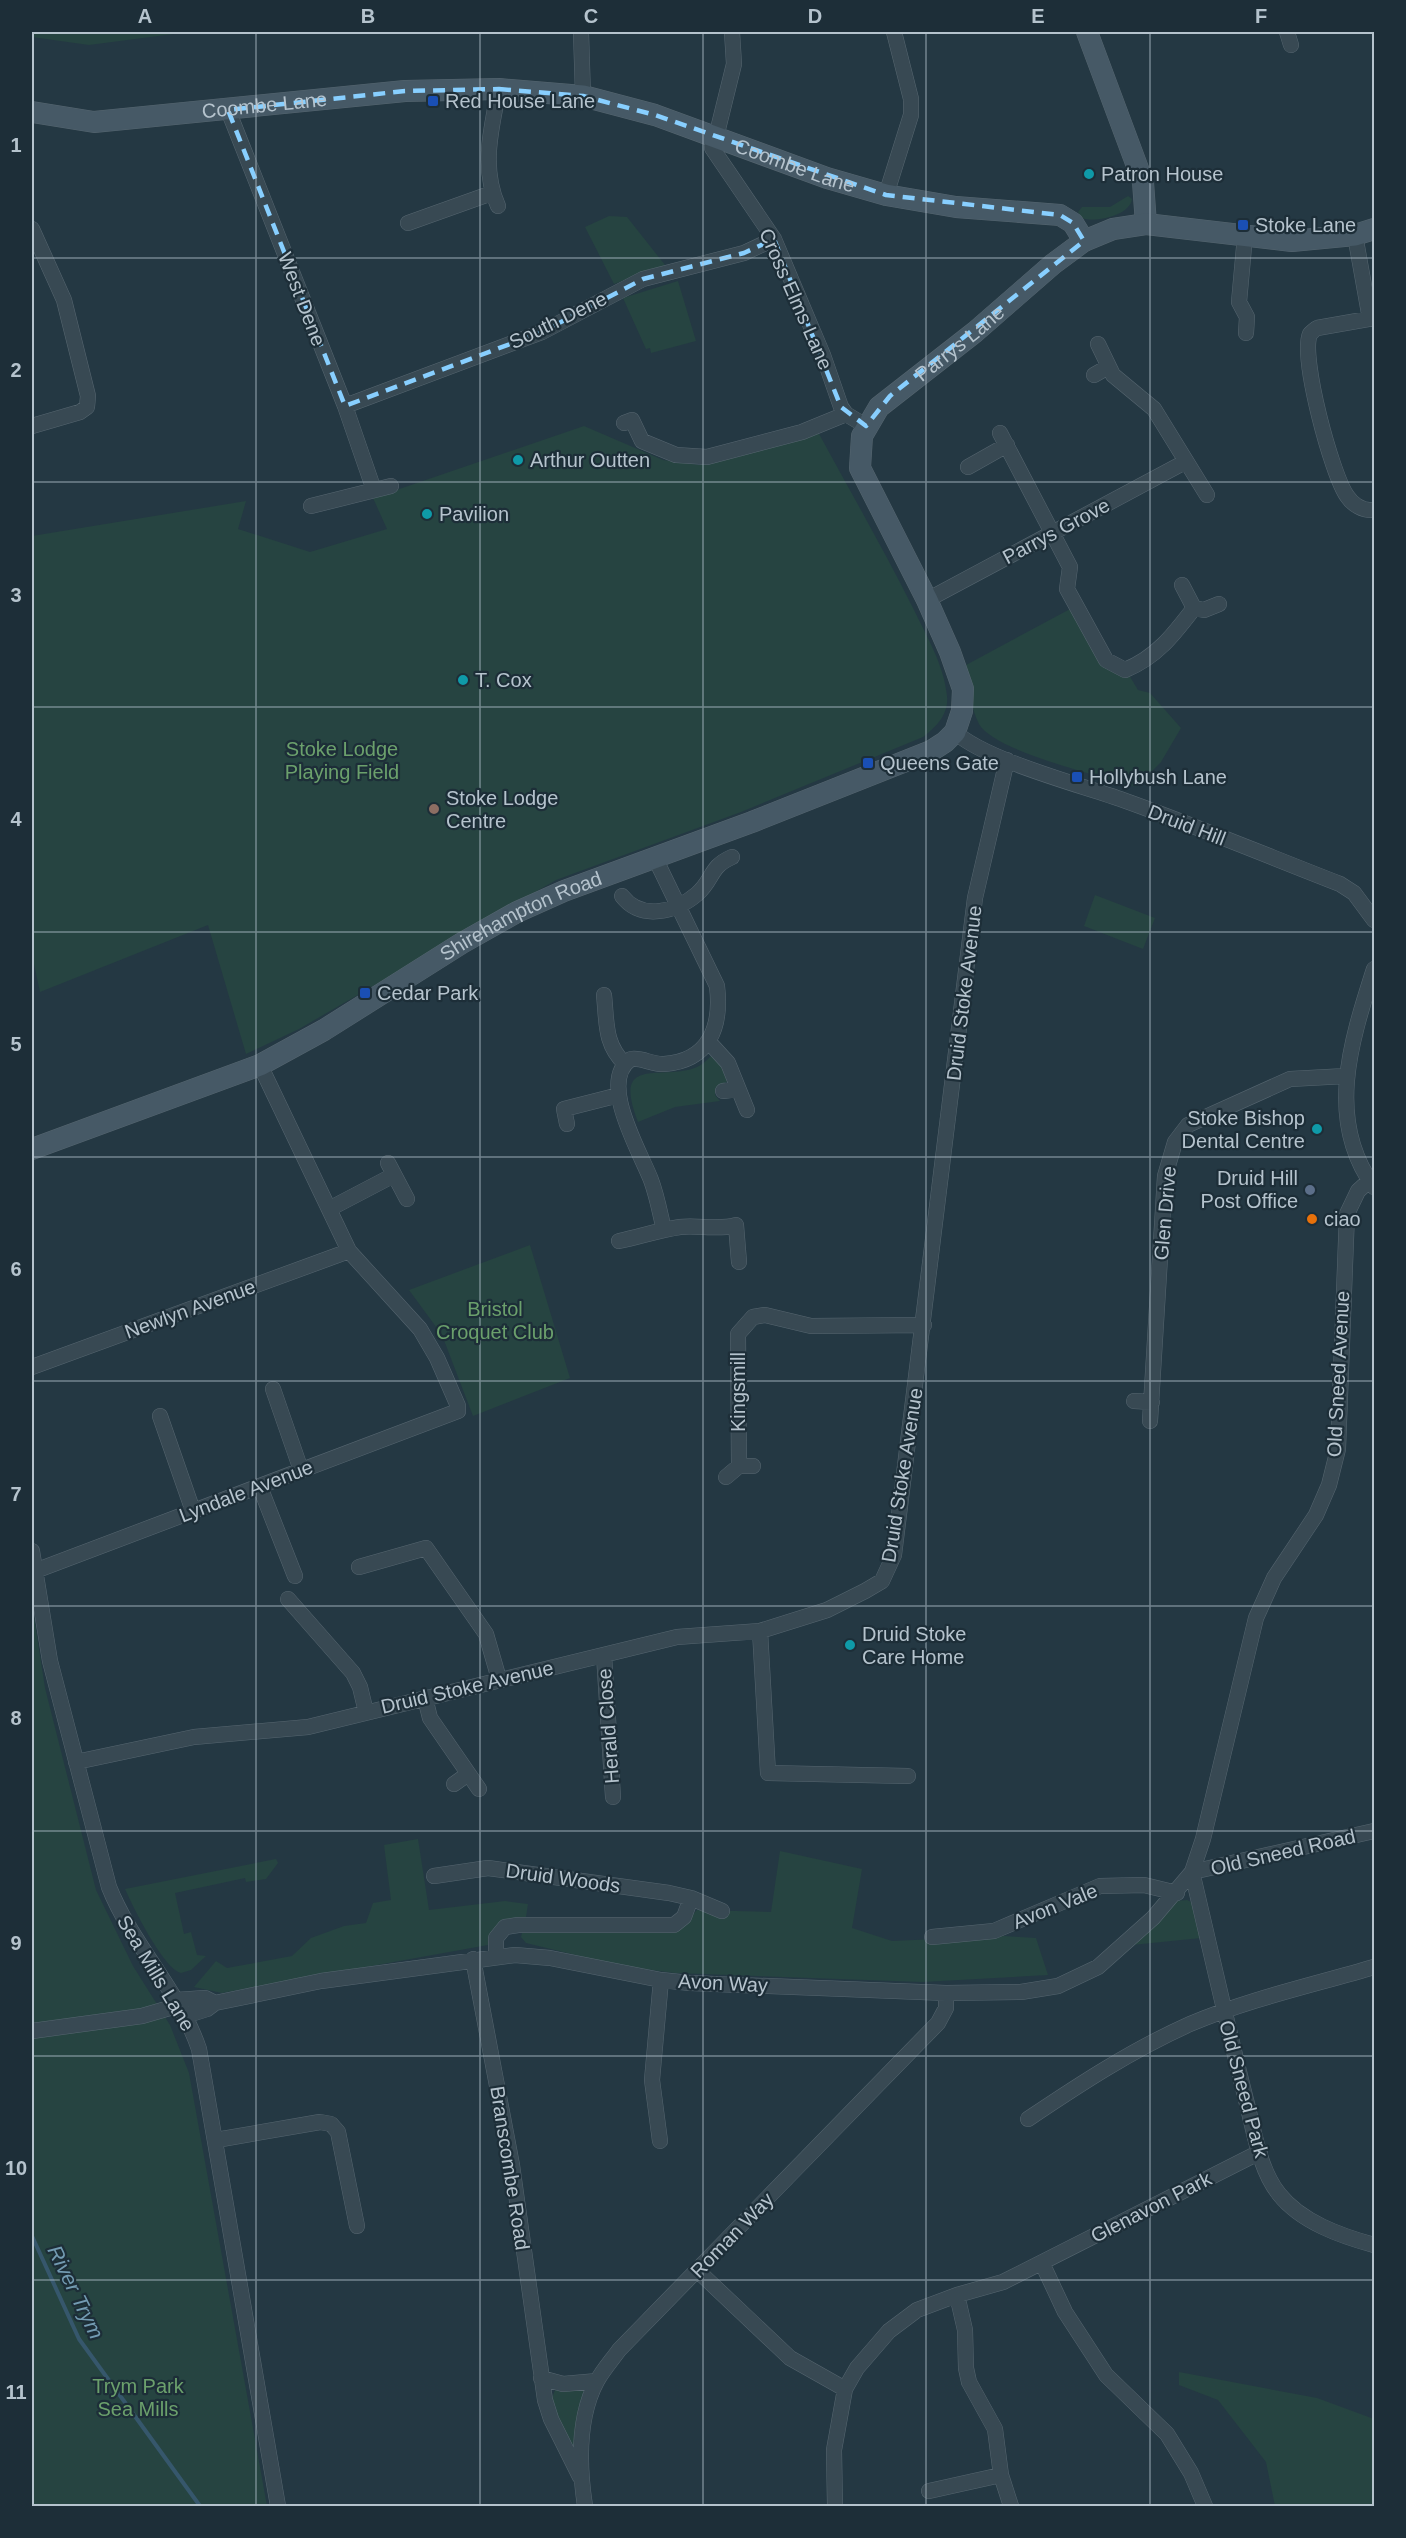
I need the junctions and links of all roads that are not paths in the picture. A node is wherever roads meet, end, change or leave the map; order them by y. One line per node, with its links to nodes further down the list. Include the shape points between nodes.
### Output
1 (581, 32): 6 (street)
2 (732, 32): 9 (street, via 734,64)
3 (894, 32): 10 (street, via 911,115)
4 (1087, 32): 12 (main road, via 1143,182)
5 (499, 89): 6 (main road, Coombe Lane); 7 (main road, Coombe Lane, via 405,91); 11 (street, via 487,150 495,200 423,210)
6 (583, 96): 9 (main road, Coombe Lane, via 656,115)
7 (228, 110): 8 (main road, Coombe Lane, via 94,122); 23 (street, West Dene)
8 (32, 112)
9 (715, 137): 10 (main road, Coombe Lane, via 826,178); 16 (street, Cross Elms Lane, via 712,148)
10 (886, 195): 17 (main road, Coombe Lane, via 956,207 1059,215 1073,223)
11 (408, 223)
12 (1146, 224): 15 (main road, Parrys Lane); 17 (main road, Parrys Lane, via 1113,229)
13 (32, 230): 26 (street, via 64,300 88,396 87,407 80,412)
14 (1365, 232): 15 (main road, Parrys Lane, via 1292,241); 18 (street)
15 (1245, 236): 19 (street, via 1239,302 1247,317)
16 (774, 239): 23 (street, South Dene, via 744,253 643,279 542,332); 24 (street, Cross Elms Lane)
17 (1084, 241): 27 (main road, Parrys Lane, via 975,332 890,396)
18 (1372, 318): 34 (street, via 1317,327 1309,345 1317,409 1341,486 1356,506)
19 (1246, 333)
20 (1098, 344): 21 (street)
21 (1108, 367): 22 (street); 28 (street, via 1154,409)
22 (1094, 375)
23 (345, 406): 31 (street, West Dene)
24 (846, 414): 25 (street, via 802,432 707,458 676,455 642,441 632,420); 27 (street)
25 (624, 423)
26 (32, 426)
27 (866, 426): 37 (main road, Parrys Lane, via 859,453 860,468)
28 (1185, 462): 32 (street); 35 (street, Parrys Grove)
29 (968, 467): 35 (street, via 1004,439)
30 (391, 486): 31 (street)
31 (374, 490): 33 (street)
32 (1207, 495)
33 (311, 506)
34 (1374, 510)
35 (1053, 532): 37 (street, Parrys Grove); 39 (street, via 1070,567 1066,589 1106,660 1114,666 1125,669 1138,665 1165,646)
36 (1182, 585): 39 (street)
37 (927, 600): 40 (main road, Parrys Lane, via 961,680 963,698)
38 (1219, 604): 39 (street)
39 (1194, 608)
40 (955, 732): 41 (street, Druid Hill, via 965,742); 43 (main road, Shirehampton Road, via 931,751)
41 (1007, 760): 46 (street, Druid Hill, via 1340,884 1354,893); 64 (street, Druid Stoke Avenue, via 975,898)
42 (732, 857): 45 (street, via 718,862 706,885)
43 (656, 858): 45 (street); 51 (main road, Shirehampton Road, via 517,912)
44 (622, 896): 45 (street, via 637,909 650,913)
45 (678, 904): 49 (street, via 717,986 720,1007)
46 (1374, 920)
47 (1374, 969): 52 (street)
48 (604, 995): 50 (street, via 610,1044)
49 (708, 1041): 50 (street, via 690,1059 663,1064 635,1058); 54 (street, via 728,1063 731,1090)
50 (625, 1064): 53 (street)
51 (260, 1065): 56 (main road, Shirehampton Road); 59 (street)
52 (1346, 1076): 57 (street, via 1350,1132); 68 (street, Glen Drive, via 1290,1079 1188,1125 1175,1142 1165,1176)
53 (619, 1095): 55 (street, via 564,1109); 60 (street, via 651,1181)
54 (747, 1110)
55 (567, 1124)
56 (32, 1149)
57 (1372, 1183): 92 (street, Old Sneed Avenue, via 1358,1191 1347,1214 1338,1449 1329,1485 1316,1515 1274,1578 1256,1618)
58 (407, 1199): 59 (street, via 391,1169)
59 (329, 1209): 62 (street)
60 (664, 1230): 61 (street); 63 (street, via 736,1225)
61 (619, 1241)
62 (349, 1251): 65 (street, Newlyn Avenue); 71 (street, Lyndale Avenue, via 420,1329 437,1358 458,1411)
63 (739, 1262)
64 (924, 1325): 72 (street, Kingsmill, via 811,1326 765,1315 753,1317 738,1334 746,1466); 80 (street, Druid Stoke Avenue, via 889,1570 882,1581 827,1610)
65 (32, 1367)
66 (273, 1389): 71 (street, via 272,1408)
67 (1134, 1401): 68 (street)
68 (1152, 1402): 70 (street, Glen Drive)
69 (160, 1416): 74 (street, via 160,1436)
70 (1150, 1421)
71 (301, 1470): 73 (street, Lyndale Avenue)
72 (726, 1478)
73 (260, 1487): 74 (street, Lyndale Avenue); 76 (street, via 293,1570)
74 (193, 1511): 78 (street, Lyndale Avenue)
75 (32, 1551): 78 (street, Sea Mills Lane)
76 (305, 1558)
77 (359, 1567): 82 (street, via 426,1548 444,1560 486,1634)
78 (35, 1571): 85 (street, Sea Mills Lane, via 50,1661)
79 (310, 1600): 84 (street, via 293,1604 353,1672)
80 (760, 1631): 81 (street, Druid Stoke Avenue, via 677,1637); 87 (street, via 768,1773)
81 (604, 1655): 82 (street, Druid Stoke Avenue); 90 (street, Herald Close)
82 (499, 1679): 83 (street, Druid Stoke Avenue)
83 (425, 1698): 84 (street, Druid Stoke Avenue); 86 (street, via 430,1718)
84 (366, 1712): 85 (street, Druid Stoke Avenue, via 308,1727 194,1737)
85 (76, 1762): 103 (street, Sea Mills Lane, via 118,1910)
86 (468, 1774): 88 (street); 89 (street)
87 (908, 1776)
88 (454, 1784)
89 (479, 1789)
90 (614, 1797)
91 (1374, 1831): 92 (street, Old Sneed Road)
92 (1192, 1872): 94 (street, Avon Way); 104 (street, Old Sneed Park)
93 (434, 1876): 95 (street, Druid Woods, via 488,1868)
94 (1177, 1893): 97 (street, Avon Vale, via 1144,1885 1100,1886 994,1931); 102 (street, Avon Way, via 1119,1950 1071,1981 1020,1992)
95 (691, 1898): 96 (street, Druid Woods); 98 (street, Druid Woods, via 684,1917 674,1925 505,1927 496,1938)
96 (722, 1911)
97 (932, 1937)
98 (495, 1956): 99 (street, Avon Way); 101 (street, Avon Way, via 550,1958)
99 (473, 1959): 103 (street, Avon Way, via 321,1981 215,2003 207,2009); 115 (street, Branscombe Road, via 512,2165)
100 (1374, 1967): 104 (street)
101 (661, 1980): 102 (street, Avon Way); 108 (street, via 652,2080)
102 (946, 1993): 113 (street, Roman Way, via 946,2008 938,2023)
103 (181, 2007): 105 (street, Avon Way); 107 (street, Sea Mills Lane, via 199,2049)
104 (1224, 2011): 106 (street, via 1189,2024 1106,2066); 109 (street, Old Sneed Park)
105 (32, 2031)
106 (1028, 2119)
107 (216, 2140): 110 (street, via 320,2121 331,2124 338,2132); 121 (street, Sea Mills Lane)
108 (660, 2141)
109 (1260, 2152): 111 (street, Old Sneed Park, via 1271,2184 1294,2209 1315,2223); 112 (street, Glenavon Park)
110 (360, 2217)
111 (1374, 2245)
112 (1042, 2263): 114 (street, Glenavon Park, via 1003,2282); 125 (street, via 1065,2312 1106,2374 1167,2434 1191,2473)
113 (698, 2271): 116 (street, Roman Way, via 619,2350); 117 (street, via 790,2358)
114 (957, 2295): 117 (street, Glenavon Park, via 917,2310 889,2331 857,2368); 118 (street, via 965,2330 967,2375 995,2429)
115 (541, 2378): 116 (street, via 563,2384); 119 (street, Branscombe Road, via 551,2419)
116 (597, 2381): 119 (street, Roman Way, via 586,2410)
117 (845, 2389): 123 (street, Glenavon Park, via 834,2450)
118 (1001, 2475): 120 (street); 124 (street)
119 (581, 2480): 122 (street, Roman Way)
120 (929, 2491)
121 (278, 2506)
122 (585, 2506)
123 (835, 2506)
124 (1011, 2506)
125 (1205, 2506)

